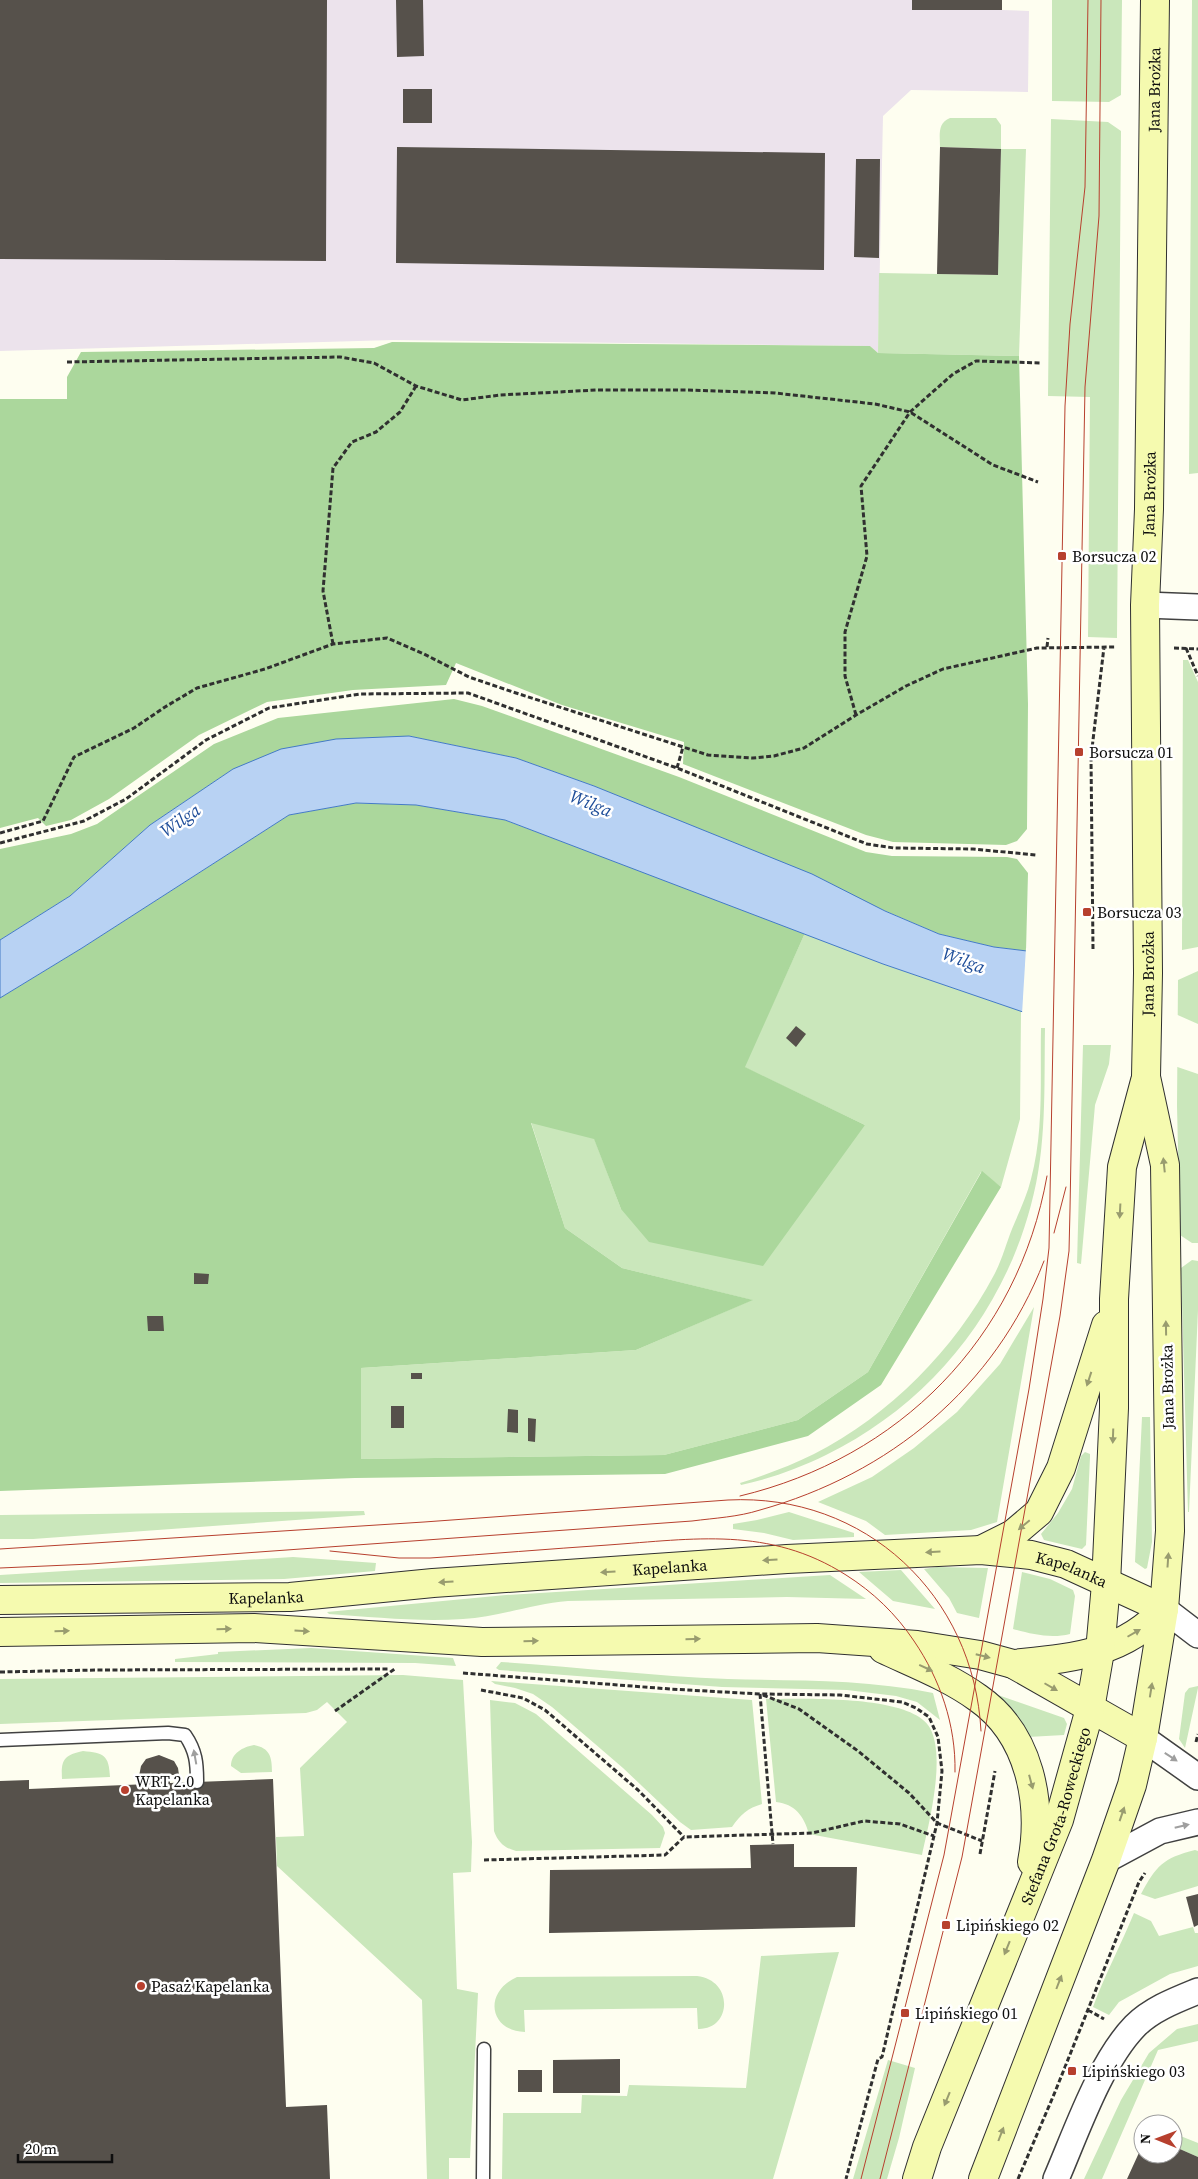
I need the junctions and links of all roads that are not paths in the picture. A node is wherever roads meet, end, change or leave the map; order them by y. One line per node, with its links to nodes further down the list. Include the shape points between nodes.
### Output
1 (1155, 0): 2 (main road, Jana Brożka)
2 (1145, 605): 3 (street); 4 (main road, Jana Brożka)
3 (1198, 607)
4 (1146, 1078): 5 (main road, Jana Brożka, one-way to 5, via 1122,1167); 9 (main road, Jana Brożka, one-way to 4, via 1170,1531 1165,1166)
5 (1114, 1300): 6 (main road, one-way to 6, via 1061,1468 1039,1512 1013,1534); 7 (main road, Jana Brożka, one-way to 7, via 1114,1408)
6 (981, 1550): 7 (main road, Kapelanka, via 1031,1555 1066,1564); 8 (main road, Kapelanka, one-way to 8, via 787,1559 433,1583 290,1597)
7 (1106, 1584): 9 (main road, Kapelanka); 13 (main road, Stefana Grota-Roweckiego)
8 (0, 1600)
9 (1164, 1609): 11 (street); 13 (main road, Kapelanka, one-way to 9, via 1154,1621); 16 (main road, Jana Brożka, one-way to 9)
10 (4, 1635): 12 (main road, Kapelanka, one-way to 12, via 254,1628 482,1642 807,1638)
11 (1198, 1635)
12 (865, 1641): 14 (main road, Kapelanka, one-way to 14, via 966,1652); 22 (main road, one-way to 22, via 932,1671 978,1698 1010,1731 1024,1756 1034,1791 1036,1838)
13 (1100, 1651): 14 (main road, Kapelanka, via 1079,1657); 15 (main road, Stefana Grota-Roweckiego)
14 (1012, 1664): 15 (main road, Kapelanka, one-way to 15)
15 (1090, 1709): 16 (main road, Kapelanka); 22 (main road, Stefana Grota-Roweckiego, via 1059,1820)
16 (1143, 1738): 18 (street, one-way to 18); 21 (main road, one-way to 16, via 1132,1785)
17 (0, 1740): 19 (lane, one-way to 17, via 196,1756 185,1735)
18 (1198, 1777)
19 (198, 1782)
20 (1198, 1822): 21 (street, one-way to 20, via 1160,1831)
21 (1106, 1860): 27 (main road, one-way to 21)
22 (1025, 1903): 26 (main road, Stefana Grota-Roweckiego, one-way to 26)
23 (1198, 1991): 28 (street, via 1168,2002 1135,2026 1105,2067)
24 (484, 2049): 25 (lane)
25 (484, 2179)
26 (917, 2179)
27 (983, 2179)
28 (1056, 2179)

